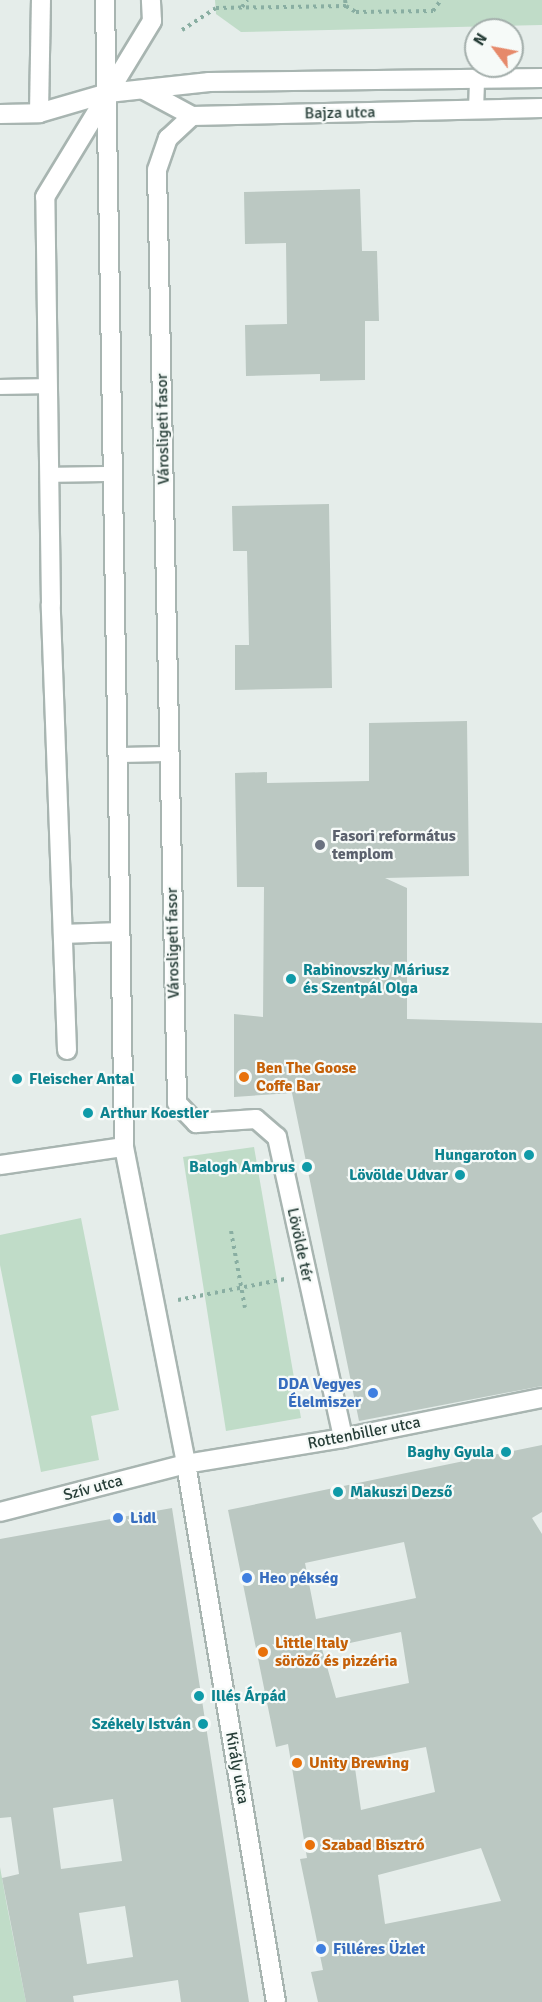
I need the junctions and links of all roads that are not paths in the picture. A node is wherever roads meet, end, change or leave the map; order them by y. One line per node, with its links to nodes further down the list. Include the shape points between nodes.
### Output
1 (41, 0): 11 (street)
2 (105, 0): 8 (street)
3 (151, 0): 8 (street, via 152,21)
4 (477, 78): 7 (street, Bajza utca, via 209,82); 10 (lane)
5 (524, 78): 6 (street, Bajza utca)
6 (542, 78)
7 (144, 90): 8 (street, Bajza utca); 13 (street, Bajza utca)
8 (108, 93): 11 (street, Bajza utca); 15 (street, via 45,197); 16 (street)
9 (542, 108): 10 (street, Bajza utca)
10 (476, 110): 13 (street, Bajza utca)
11 (39, 113): 12 (street, Bajza utca)
12 (0, 114)
13 (192, 116): 18 (street, Városligeti fasor, via 168,138 157,170)
14 (0, 387): 15 (lane)
15 (46, 387): 17 (street)
16 (114, 474): 17 (lane); 19 (street)
17 (49, 475): 21 (street)
18 (170, 754): 19 (lane); 23 (street, Városligeti fasor, via 177,1103)
19 (117, 755): 20 (street)
20 (119, 932): 21 (street); 24 (street)
21 (63, 934): 22 (street)
22 (67, 1050)
23 (196, 1123): 27 (street, Lövölde tér, via 256,1119 277,1137)
24 (124, 1147): 25 (street); 28 (street)
25 (0, 1165)
26 (542, 1398): 27 (street, Rottenbiller utca)
27 (343, 1438): 28 (street, Rottenbiller utca)
28 (186, 1464): 29 (street, Szív utca); 30 (street, Király utca)
29 (0, 1512)
30 (276, 2002)

